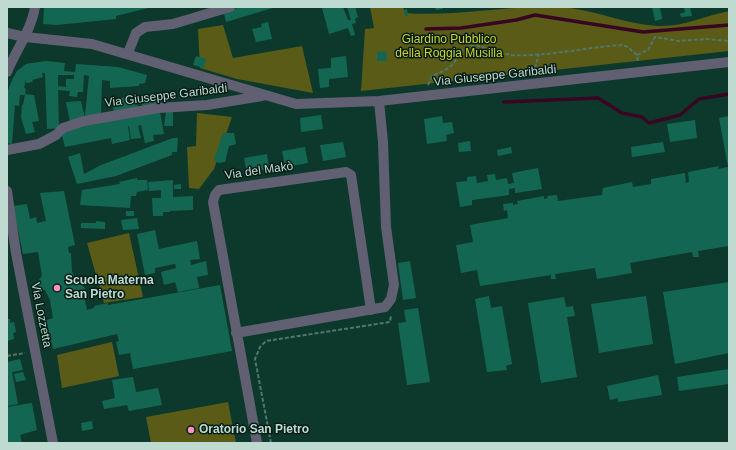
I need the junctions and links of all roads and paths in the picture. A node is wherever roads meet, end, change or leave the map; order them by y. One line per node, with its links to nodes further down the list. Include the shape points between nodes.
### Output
1 (35, 7): 4 (street, via 34,18)
2 (230, 7): 6 (street, via 173,24 145,27 136,32)
3 (7, 33): 4 (street, Via Giuseppe Garibaldi)
4 (25, 37): 6 (street, Via Giuseppe Garibaldi, via 92,44); 10 (street)
5 (729, 41): 8 (path, via 678,41 655,37 648,50)
6 (128, 53): 13 (street, Via Giuseppe Garibaldi)
7 (539, 54): 8 (path, via 622,45); 12 (path, via 533,72); 14 (path, via 501,53 480,45 465,48 448,68 432,76)
8 (637, 54): 11 (path)
9 (729, 62): 11 (street, Via Giuseppe Garibaldi)
10 (7, 72)
11 (639, 73): 12 (street, Via Giuseppe Garibaldi)
12 (533, 85): 14 (street, Via Giuseppe Garibaldi)
13 (264, 95): 15 (street, Via Giuseppe Garibaldi, via 296,104); 16 (street, Via Giuseppe Garibaldi, via 207,105 158,108 84,121 62,128 56,135 39,144)
14 (427, 96): 15 (street, Via Giuseppe Garibaldi)
15 (379, 101): 18 (street, via 386,227 394,285)
16 (7, 150)
17 (7, 191): 21 (street, Via Lozzetta)
18 (388, 304): 19 (street); 25 (path, via 390,322 266,342 260,347 255,359)
19 (371, 310): 20 (street); 20 (street, Via del Makò, via 351,175 346,172 219,190 213,202)
20 (236, 334): 24 (street, Via del Makò)
21 (35, 351): 22 (path); 23 (street, Via Lozzetta)
22 (7, 356)
23 (53, 443)
24 (257, 443)
25 (271, 443)

